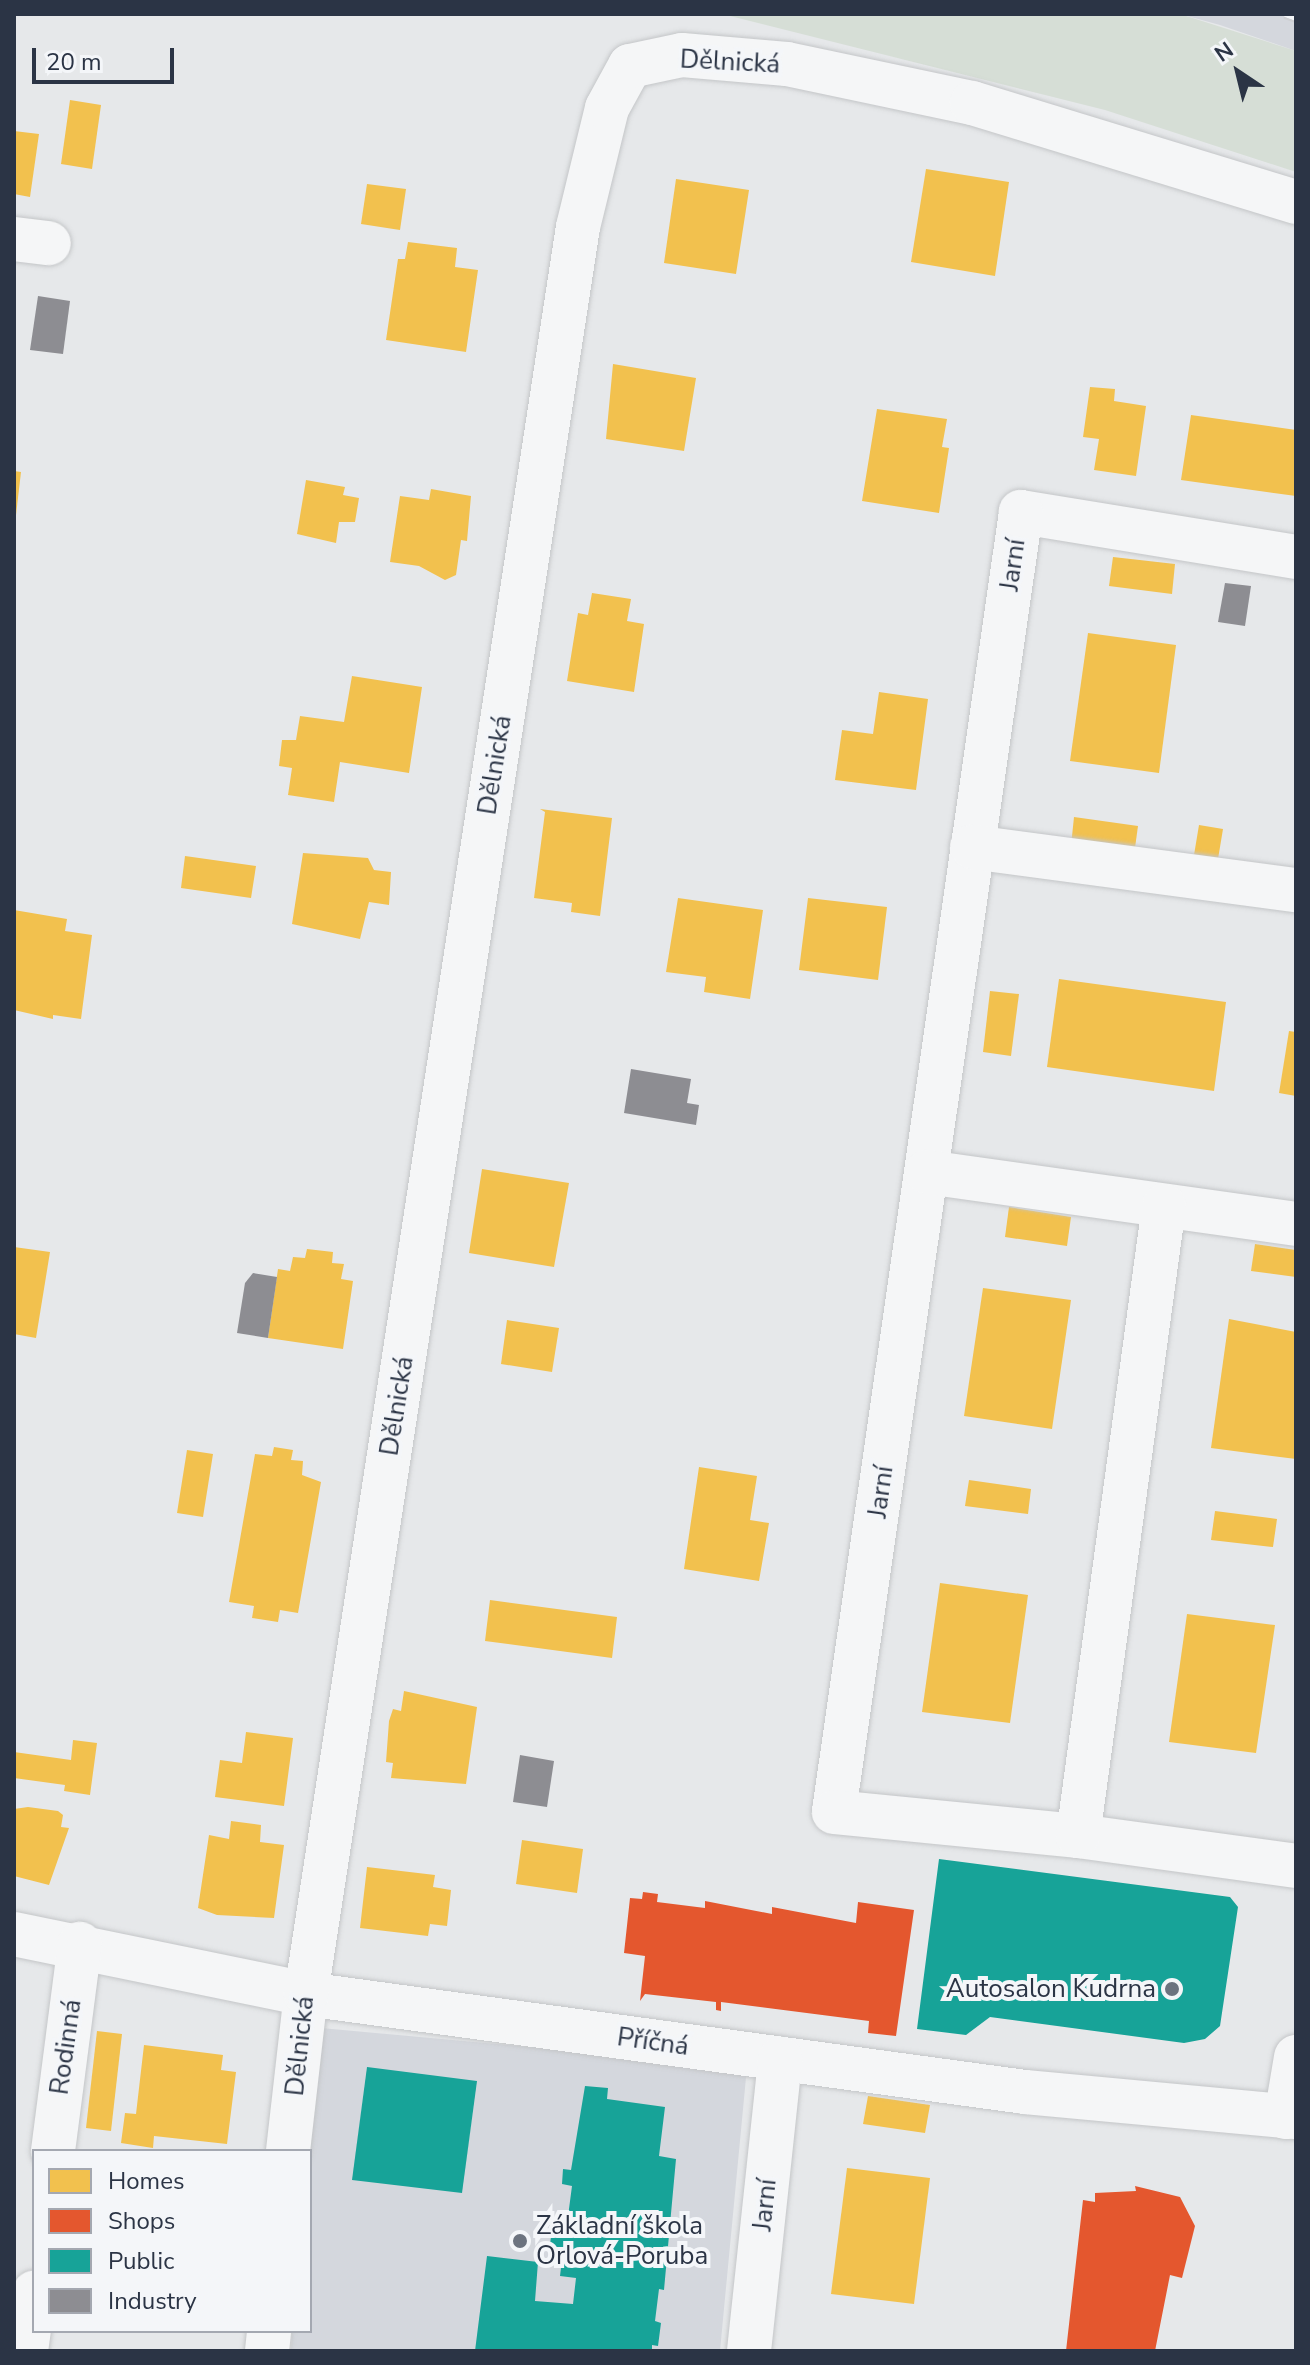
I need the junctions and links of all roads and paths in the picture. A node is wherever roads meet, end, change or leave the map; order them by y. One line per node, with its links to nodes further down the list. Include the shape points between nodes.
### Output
1 (1296, 202): 12 (street, Dělnická, via 972,103 787,64 682,55 630,66 607,108 578,227)
2 (1296, 557): 3 (street, Jarní, via 1021,512)
3 (972, 847): 4 (street); 5 (street, Jarní)
4 (1296, 890)
5 (927, 1172): 6 (street); 8 (street, Jarní, via 834,1812)
6 (1164, 1206): 7 (street); 8 (street)
7 (1296, 1224)
8 (1078, 1836): 9 (street)
9 (1296, 1866)
10 (14, 1934): 11 (street, Příčná)
11 (80, 1944): 12 (street, Příčná); 16 (street, Rodinná)
12 (306, 1994): 14 (street, Příčná); 17 (street, Dělnická)
13 (1296, 2057): 15 (street)
14 (780, 2059): 15 (street, Příčná, via 1025,2092); 20 (street, Jarní)
15 (1291, 2117)
16 (53, 2149)
17 (288, 2149)
18 (32, 2308): 19 (street)
19 (26, 2351)
20 (749, 2351)

